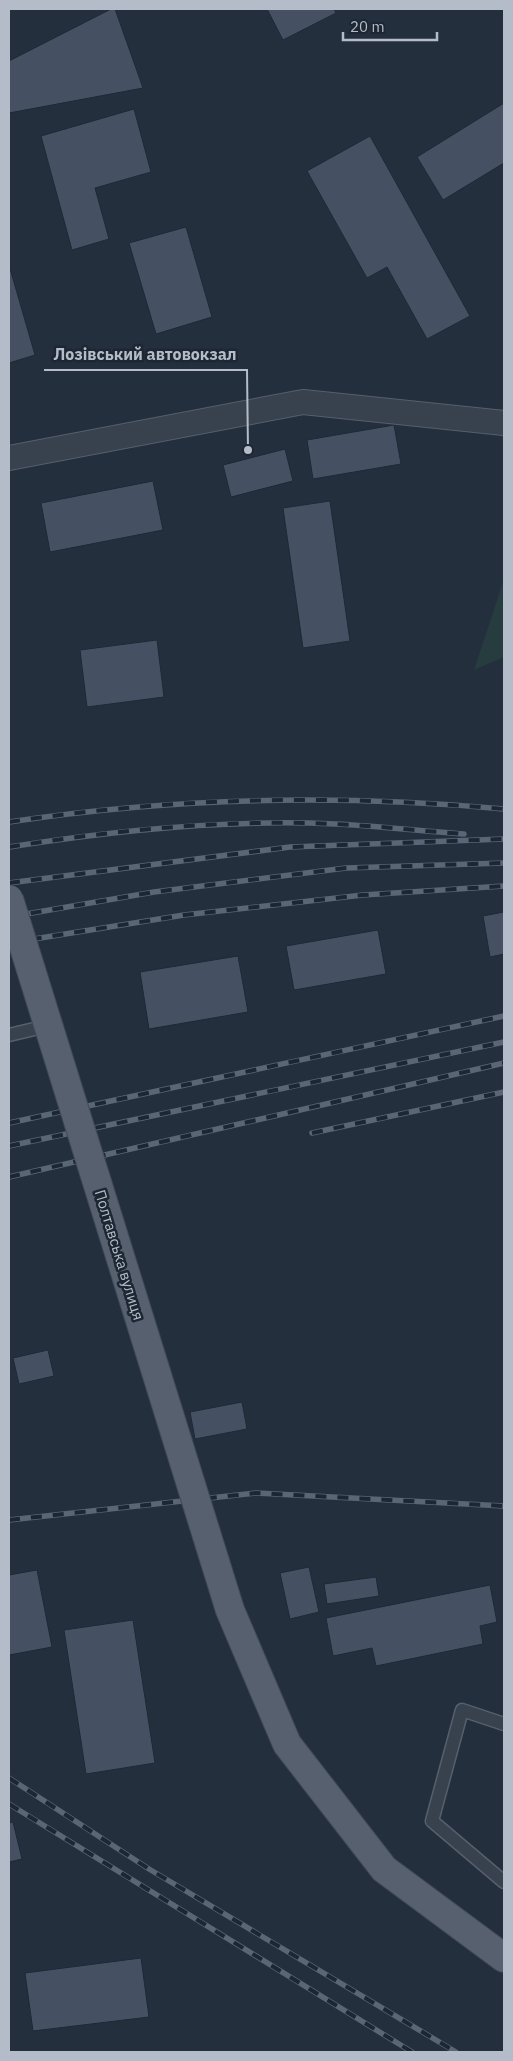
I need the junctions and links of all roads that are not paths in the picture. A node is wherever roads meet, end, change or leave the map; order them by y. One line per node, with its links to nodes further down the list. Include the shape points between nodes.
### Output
1 (504, 423): 2 (street, via 303,402)
2 (9, 458)
3 (9, 899): 4 (main road, Полтавська вулиця, bridge)
4 (47, 1026): 5 (lane); 8 (main road, Полтавська вулиця, bridge, via 230,1610 287,1744 384,1869)
5 (9, 1035)
6 (504, 1724): 7 (lane, via 462,1710 432,1821)
7 (504, 1882)
8 (504, 1958)

